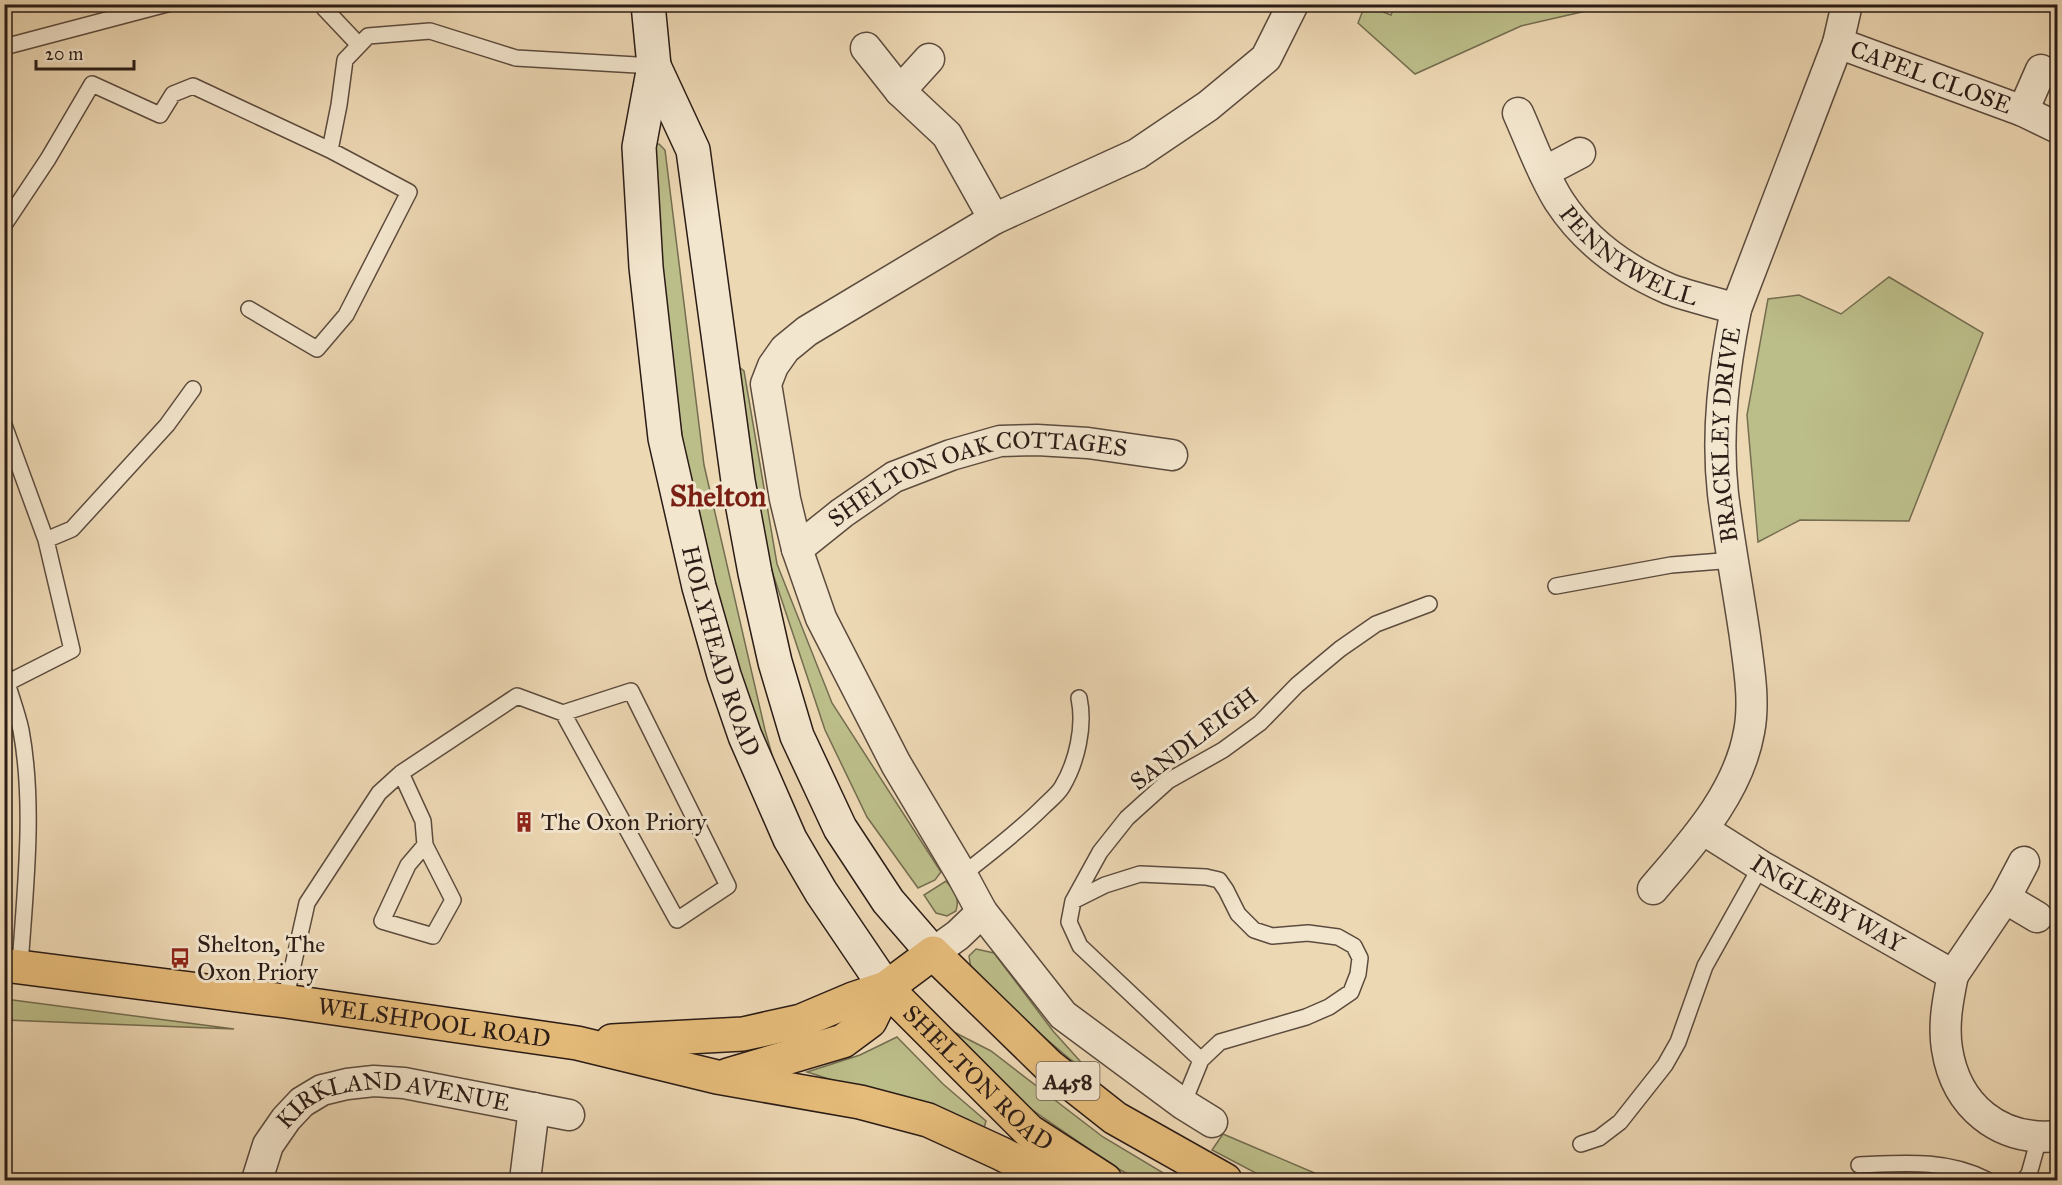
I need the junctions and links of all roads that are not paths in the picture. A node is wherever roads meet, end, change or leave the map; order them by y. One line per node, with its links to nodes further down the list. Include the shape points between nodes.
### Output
1 (167, 4): 8 (lane)
2 (324, 4): 7 (lane)
3 (648, 4): 11 (main road, HOLYHEAD ROAD)
4 (1293, 4): 20 (street, via 1266,58 1208,106 1137,154)
5 (1847, 4): 6 (street, BRACKLEY DRIVE)
6 (1838, 43): 14 (street, CAPEL CLOSE); 23 (street, BRACKLEY DRIVE)
7 (359, 45): 11 (lane, via 368,36 430,31 516,58); 17 (lane, via 345,60)
8 (4, 47)
9 (866, 48): 13 (street)
10 (929, 58): 13 (street)
11 (654, 66): 46 (main road, HOLYHEAD ROAD, via 693,150 738,481 775,662 797,735 840,828 888,901); 49 (main road, HOLYHEAD ROAD, via 639,147 646,267 664,438 699,587 745,736 790,839)
12 (2040, 70): 14 (street, CAPEL CLOSE)
13 (900, 91): 20 (street, via 947,135)
14 (2023, 111): 16 (street, CAPEL CLOSE)
15 (1518, 113): 19 (street, PENNYWELL)
16 (2058, 128)
17 (330, 150): 21 (lane, via 193,86 173,94 160,115 92,84); 22 (lane, via 409,192 346,315 317,349)
18 (1580, 153): 19 (street, PENNYWELL)
19 (1544, 172): 23 (street, PENNYWELL, via 1559,201 1584,233 1609,254 1670,289)
20 (994, 219): 28 (street, via 807,331 785,349 773,366 766,384)
21 (4, 225)
22 (249, 309)
23 (1736, 309): 29 (street, BRACKLEY DRIVE, via 1721,405 1720,450)
24 (193, 389): 27 (lane, via 167,425 72,529)
25 (4, 425): 27 (lane)
26 (1172, 455): 28 (street, SHELTON OAK COTTAGES, via 1088,443 1000,441 894,477)
27 (46, 540): 32 (lane, via 72,650)
28 (797, 549): 40 (street, via 821,618 896,764)
29 (1734, 560): 30 (lane, via 1671,565); 36 (street, BRACKLEY DRIVE, via 1749,664 1749,732 1739,766)
30 (1556, 586)
31 (1429, 604): 43 (lane, SANDLEIGH, via 1376,624 1297,685 1260,723 1223,750 1168,781 1127,818 1100,852)
32 (6, 678): 47 (lane, via 21,730 28,797 27,856)
33 (1079, 698): 40 (lane, via 1080,733 1062,788 1022,829)
34 (562, 713): 34 (lane, via 631,691 728,886 677,920); 35 (lane, via 517,696)
35 (401, 772): 37 (lane, via 423,821); 50 (lane, via 379,793 307,903)
36 (1704, 830): 39 (street, INGLEBY WAY); 41 (street, BRACKLEY DRIVE)
37 (425, 844): 37 (lane, via 453,900 434,936 381,921 408,865)
38 (2024, 862): 42 (street)
39 (1761, 866): 48 (street, INGLEBY WAY); 59 (lane, via 1705,966 1678,1042 1665,1065 1620,1122 1599,1138)
40 (962, 875): 44 (street)
41 (1653, 889)
42 (2006, 898): 45 (street); 48 (street)
43 (1073, 901): 52 (lane, via 1069,922 1080,946); 52 (lane, via 1140,874 1206,877 1219,880 1239,914 1254,930 1272,936 1308,933 1338,937 1354,946 1360,958 1351,992 1306,1017 1220,1042)
44 (982, 912): 46 (street); 54 (street, via 1063,1015)
45 (2037, 917)
46 (933, 953): 49 (main road, WELSHPOOL ROAD); 65 (main road, A458, via 1049,1066 1115,1118)
47 (12, 966): 50 (main road, WELSHPOOL ROAD)
48 (1953, 975): 58 (street, via 1947,1003 1947,1048 1961,1091 1990,1122 2012,1132)
49 (886, 988): 51 (main road, WELSHPOOL ROAD, via 801,1021 743,1034); 53 (main road, WELSHPOOL ROAD, via 870,1021 843,1041); 64 (main road, SHELTON ROAD / A458, via 1029,1131)
50 (285, 1001): 51 (main road, WELSHPOOL ROAD)
51 (578, 1043): 53 (main road, WELSHPOOL ROAD)
52 (1201, 1060): 54 (lane)
53 (717, 1077): 63 (main road, WELSHPOOL ROAD, via 860,1102 928,1120)
54 (1183, 1104): 57 (street)
55 (534, 1108): 56 (street, KIRKLAND AVENUE); 61 (street, KIRKLAND AVENUE, via 404,1083 374,1081 322,1090 302,1102 286,1119 268,1145); 62 (street)
56 (568, 1115)
57 (1212, 1122)
58 (2048, 1137): 67 (lane)
59 (1581, 1144)
60 (1859, 1165): 66 (lane, via 1919,1162 1955,1168)
61 (257, 1180)
62 (525, 1180)
63 (1053, 1180)
64 (1105, 1180)
65 (1225, 1180)
66 (1987, 1180)
67 (2024, 1180)

